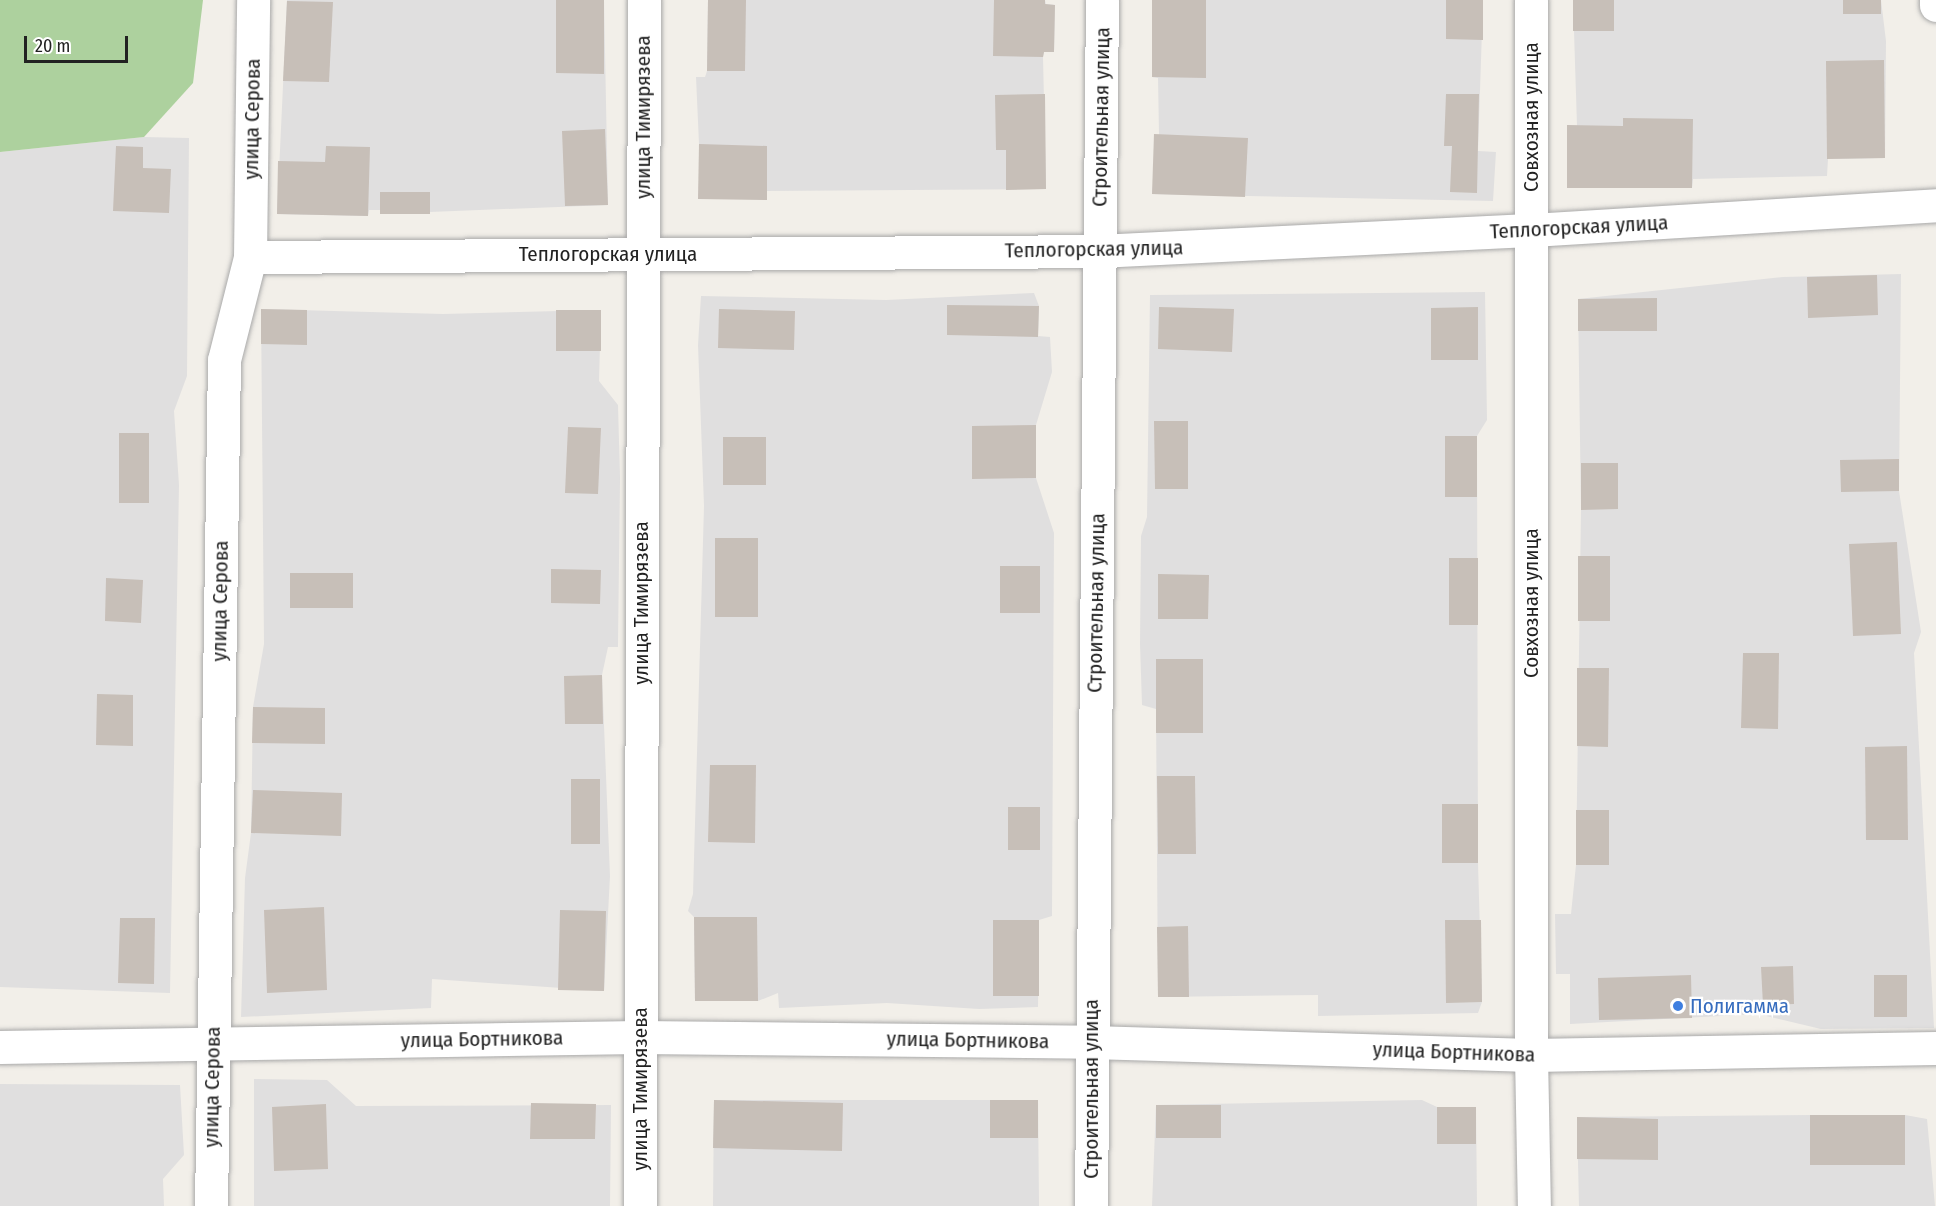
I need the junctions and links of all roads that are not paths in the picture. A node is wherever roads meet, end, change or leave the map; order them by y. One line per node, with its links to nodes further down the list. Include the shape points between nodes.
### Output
1 (253, 0): 11 (street, улица Серова)
2 (644, 0): 10 (street, улица Тимирязева)
3 (1102, 0): 9 (street, Строительная улица)
4 (1531, 0): 8 (street, Совхозная улица)
5 (1936, 0): 6 (street)
6 (1936, 4)
7 (1936, 205): 8 (street, Теплогорская улица)
8 (1532, 230): 9 (street, Теплогорская улица); 17 (street, Совхозная улица)
9 (1099, 251): 10 (street, Теплогорская улица); 13 (street, Строительная улица)
10 (643, 254): 11 (street, Теплогорская улица); 12 (street, улица Тимирязева)
11 (250, 257): 14 (street, улица Серова, via 224,360)
12 (639, 1038): 13 (street, улица Бортникова); 14 (street, улица Бортникова); 19 (street, улица Тимирязева)
13 (1091, 1041): 17 (street, улица Бортникова); 20 (street, Строительная улица)
14 (213, 1043): 15 (street, улица Бортникова); 18 (street, улица Серова)
15 (0, 1047)
16 (1936, 1048): 17 (street, улица Бортникова)
17 (1531, 1055): 21 (street, Совхозная улица)
18 (211, 1206)
19 (640, 1206)
20 (1091, 1206)
21 (1534, 1206)

